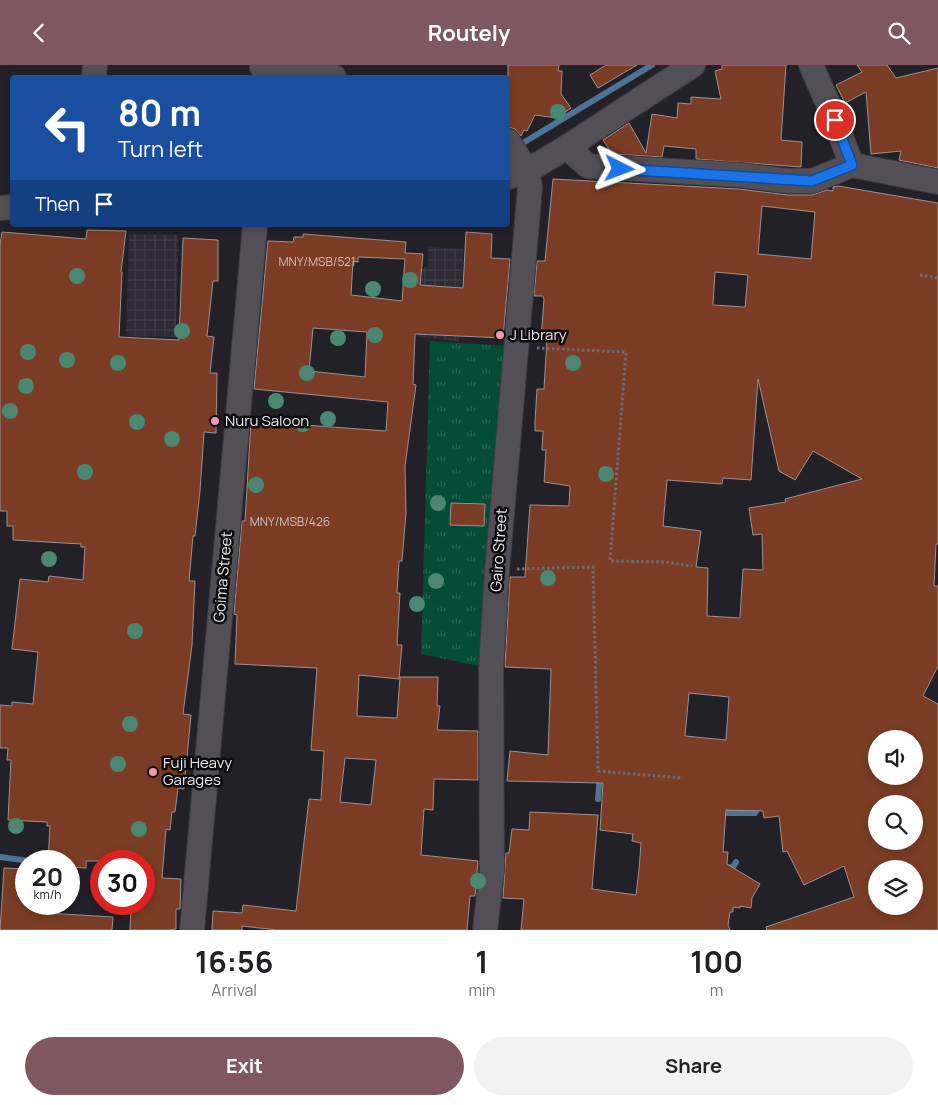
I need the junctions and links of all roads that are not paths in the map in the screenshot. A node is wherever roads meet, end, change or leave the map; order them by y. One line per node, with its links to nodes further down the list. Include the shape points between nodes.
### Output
1 (693, 65): 5 (street)
2 (811, 65): 7 (street)
3 (262, 70): 4 (street)
4 (313, 75)
5 (567, 147): 7 (street, via 588,166 788,181 812,181); 8 (street)
6 (510, 148): 8 (street)
7 (852, 165): 9 (street)
8 (517, 174): 12 (street, Gairo Street, via 530,187 497,571 492,669 492,869)
9 (938, 182)
10 (255, 227): 11 (street, Goima Street)
11 (192, 930)
12 (485, 930)

